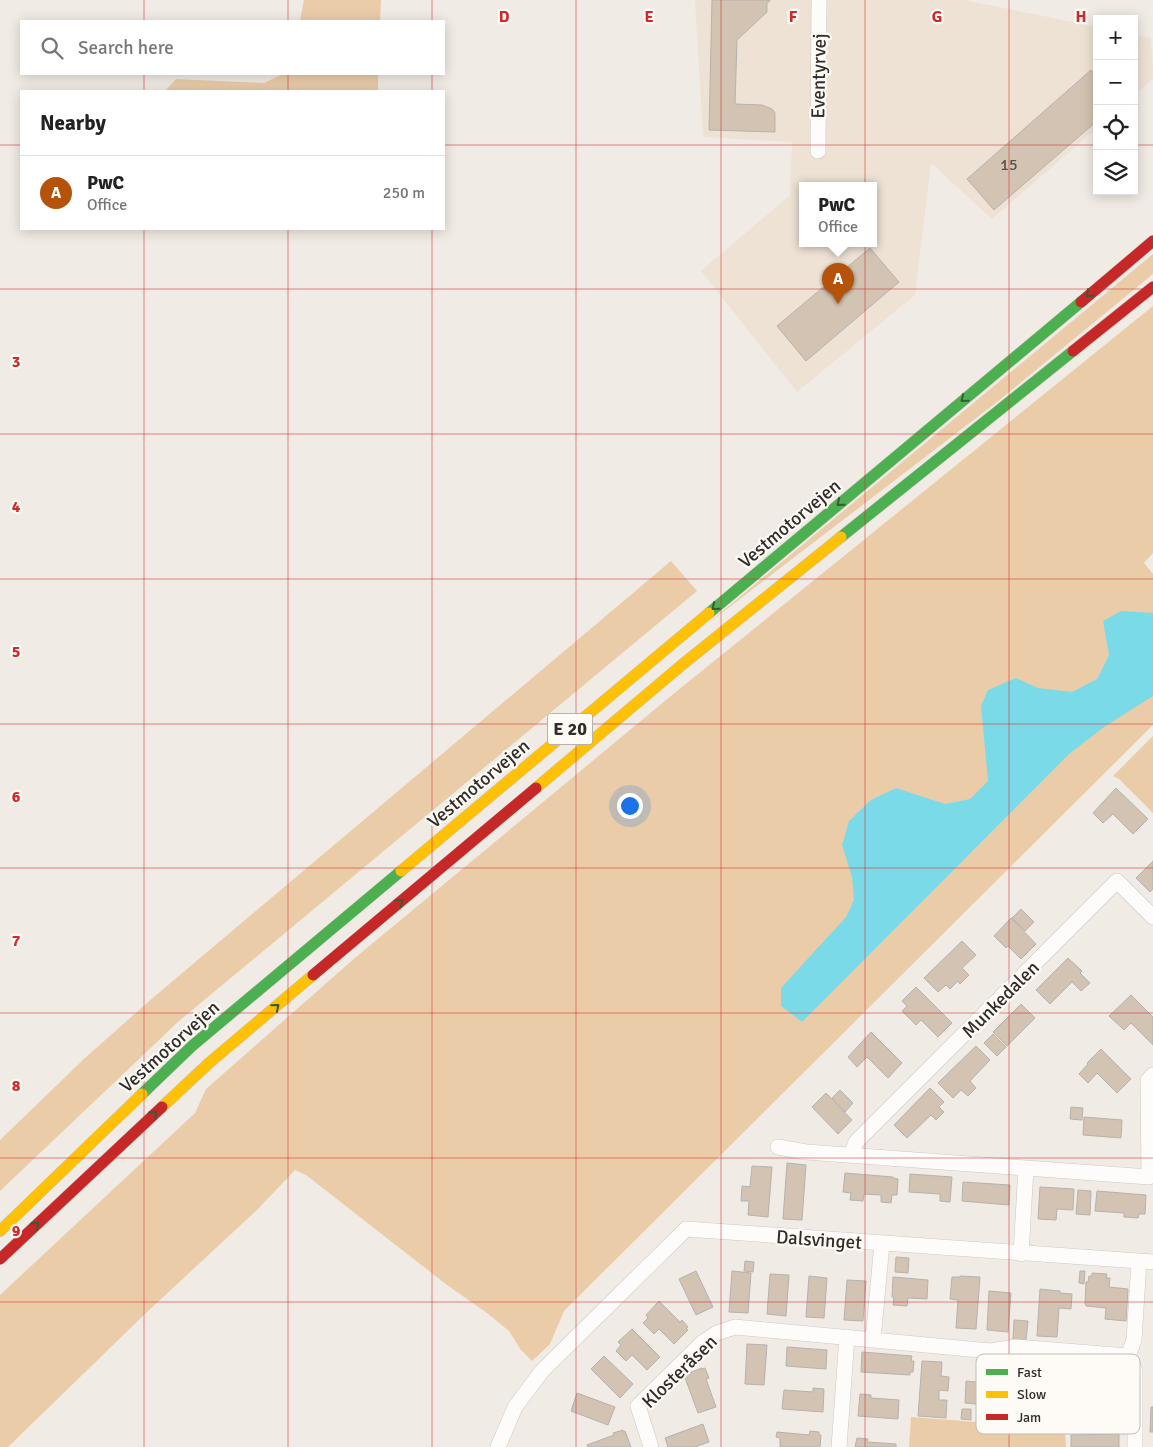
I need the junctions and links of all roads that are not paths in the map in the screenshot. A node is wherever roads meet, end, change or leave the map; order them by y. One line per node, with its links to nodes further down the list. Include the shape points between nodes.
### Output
1 (819, 0): 2 (street, Eventyrvej)
2 (818, 151)
3 (1153, 241): 5 (highway, Vestmotorvejen / E 20)
4 (1132, 244): 5 (highway)
5 (1108, 278): 12 (highway, Vestmotorvejen / E 20, one-way to 12, via 192,1046)
6 (1153, 287): 15 (highway, E 20, one-way to 6, via 240,1037 683,664)
7 (1153, 917): 10 (street, Munkedalen, via 1118,881 856,1142)
8 (1153, 1075): 11 (street, via 1148,1080 1149,1177)
9 (778, 1147): 10 (street)
10 (851, 1155): 11 (street)
11 (1026, 1168): 14 (street)
12 (0, 1231)
13 (882, 1243): 14 (street, Dalsvinget); 18 (street); 22 (street, Dalsvinget, via 686,1229 542,1371 515,1407)
14 (1021, 1254): 16 (street, Dalsvinget)
15 (0, 1259)
16 (1146, 1262): 20 (street, via 1134,1340)
17 (847, 1337): 18 (street, Klosteråsen); 23 (street, Klosteråsen, via 735,1327 716,1332 638,1406); 24 (street)
18 (873, 1340): 19 (street, Klosteråsen, via 990,1350 1016,1347)
19 (1103, 1354)
20 (1129, 1354)
21 (1135, 1434): 25 (street)
22 (498, 1447)
23 (651, 1447)
24 (839, 1447)
25 (1135, 1447)

